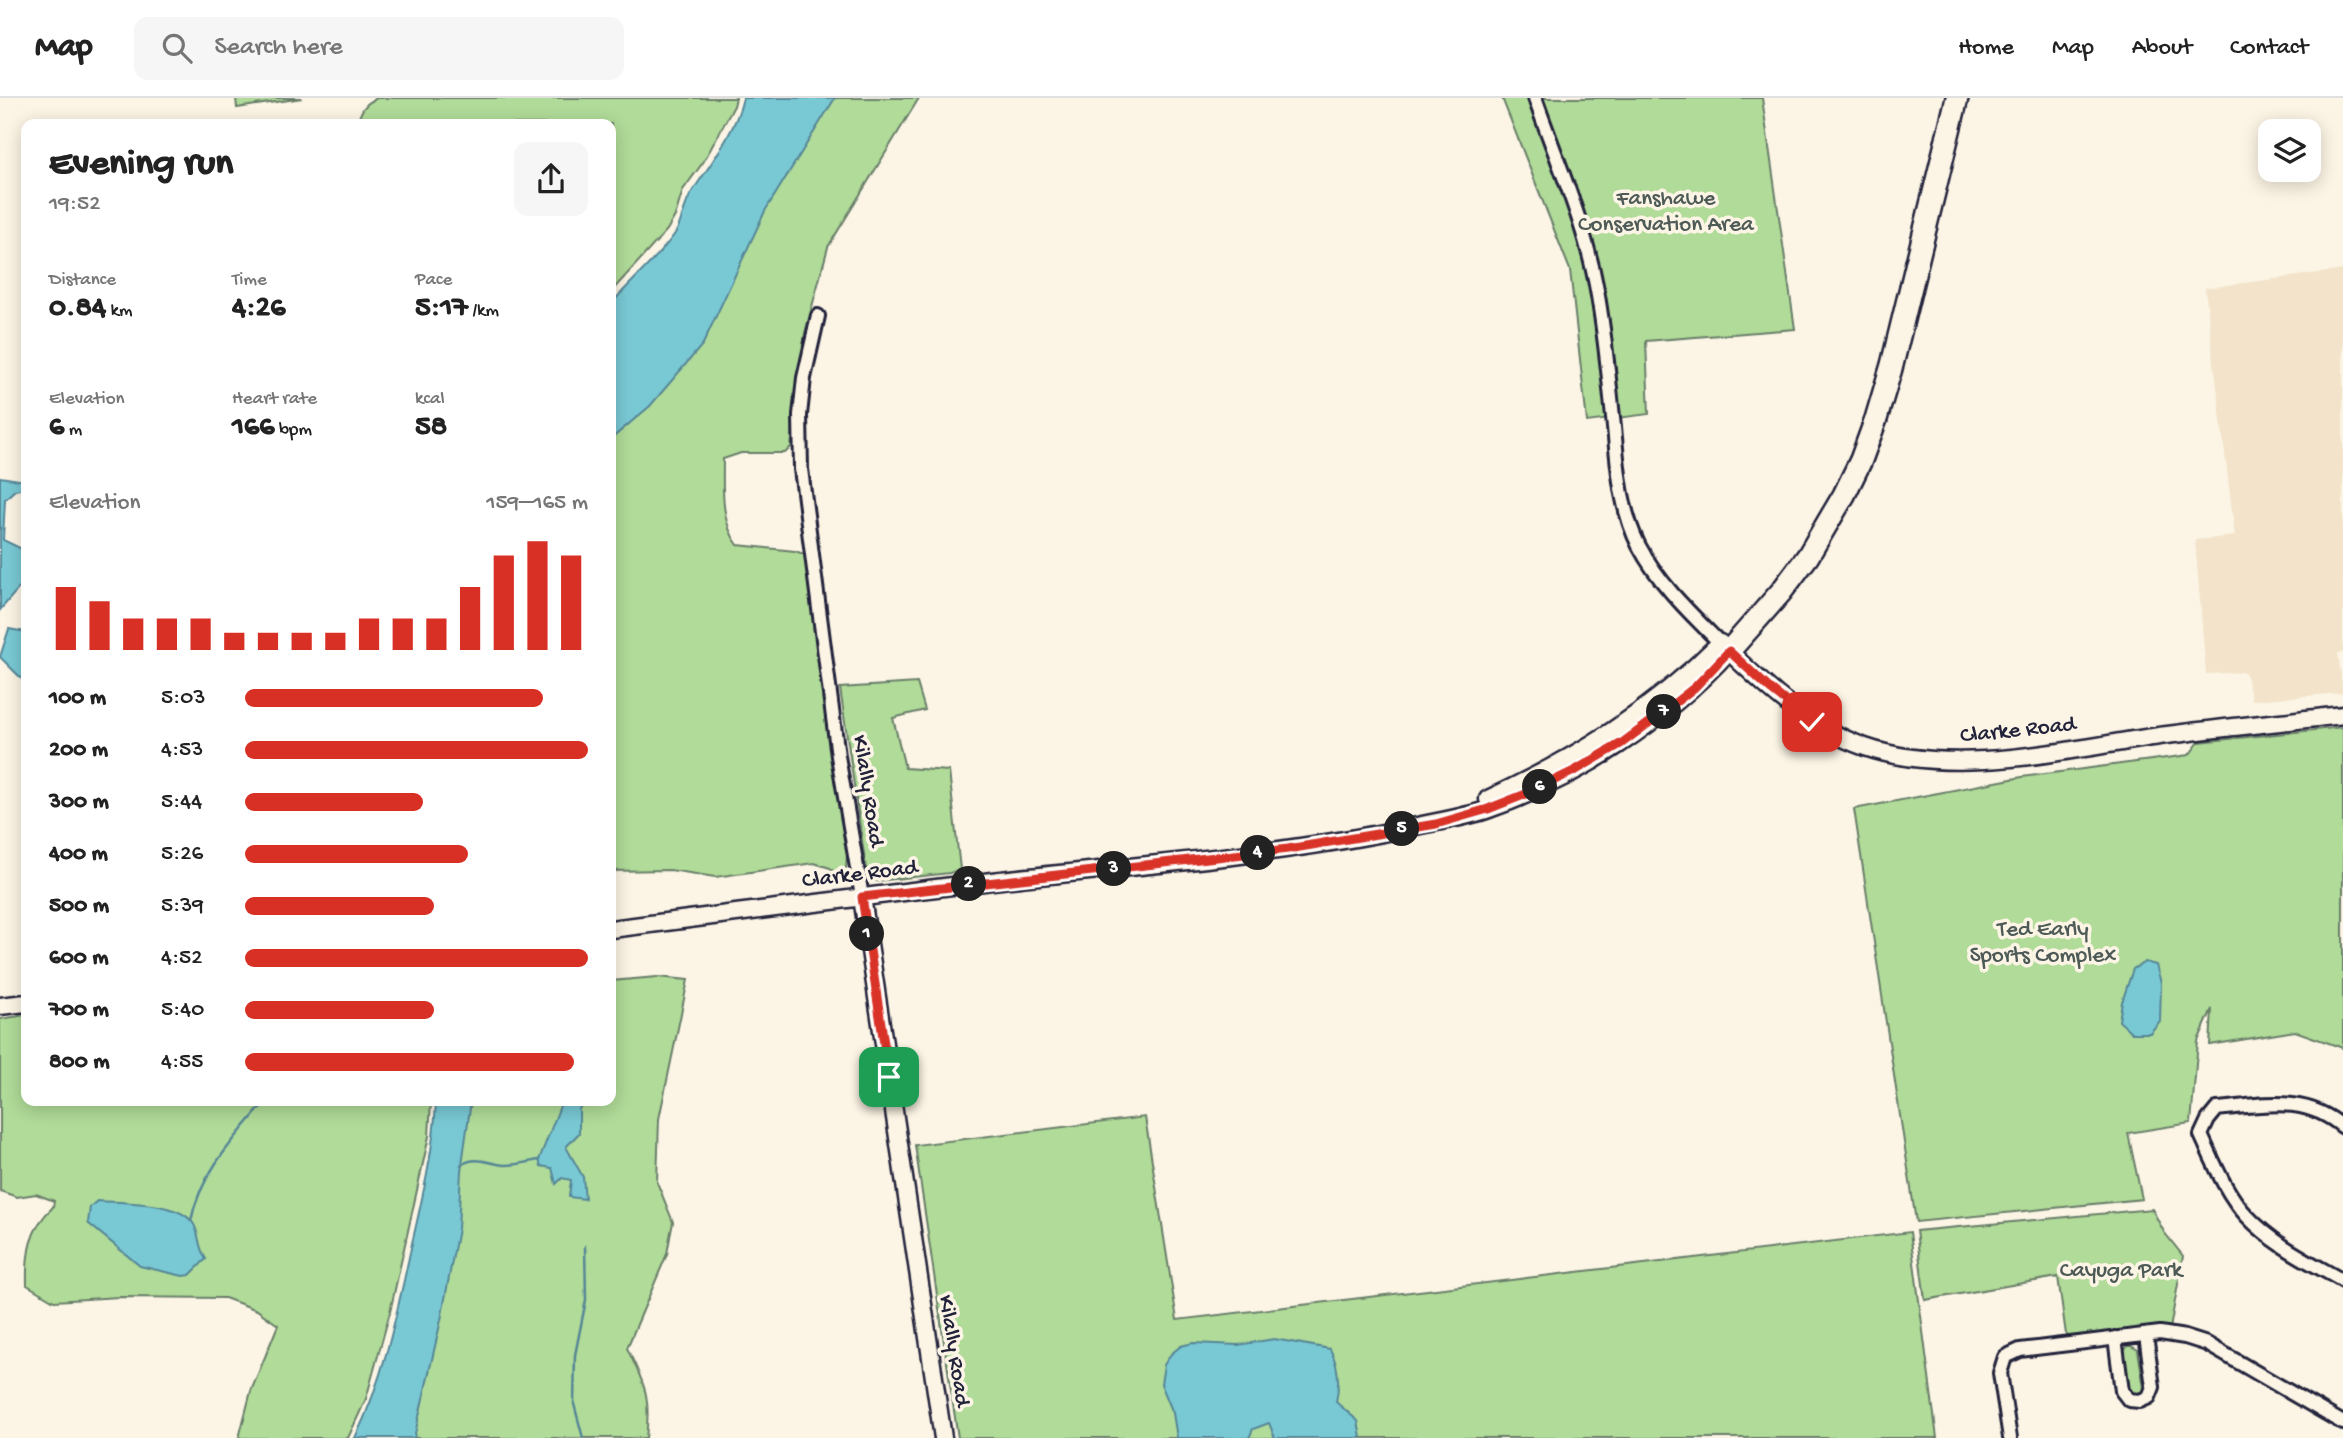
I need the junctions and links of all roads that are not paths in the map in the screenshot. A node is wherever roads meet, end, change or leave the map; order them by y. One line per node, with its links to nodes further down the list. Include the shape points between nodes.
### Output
1 (1535, 98): 4 (street, via 1596,284 1628,522 1655,572)
2 (1957, 98): 4 (highway, via 1897,336 1850,455 1818,516)
3 (818, 316): 6 (street, Kilally Road, via 804,378 801,468 838,756)
4 (1725, 647): 5 (main road, Clarke Road, via 1812,722 1864,747 1932,760 1979,761); 6 (main road, Clarke Road, via 1649,707 1582,751 1485,800 1407,828 1288,849)
5 (2343, 715)
6 (862, 897): 7 (main road, Clarke Road); 15 (main road, Kilally Road)
7 (616, 928)
8 (21, 1004): 9 (main road)
9 (0, 1006)
10 (2343, 1127): 11 (street, via 2312,1107 2286,1102 2217,1109 2202,1135 2222,1180 2246,1215 2266,1234)
11 (2343, 1281)
12 (2146, 1335): 13 (street); 13 (street, via 2153,1387 2149,1397 2140,1402 2129,1400 2122,1391); 14 (street, via 2160,1333 2207,1344)
13 (2115, 1338): 16 (street, via 2020,1350 2005,1357 2000,1373)
14 (2343, 1423)
15 (943, 1438)
16 (2010, 1438)

